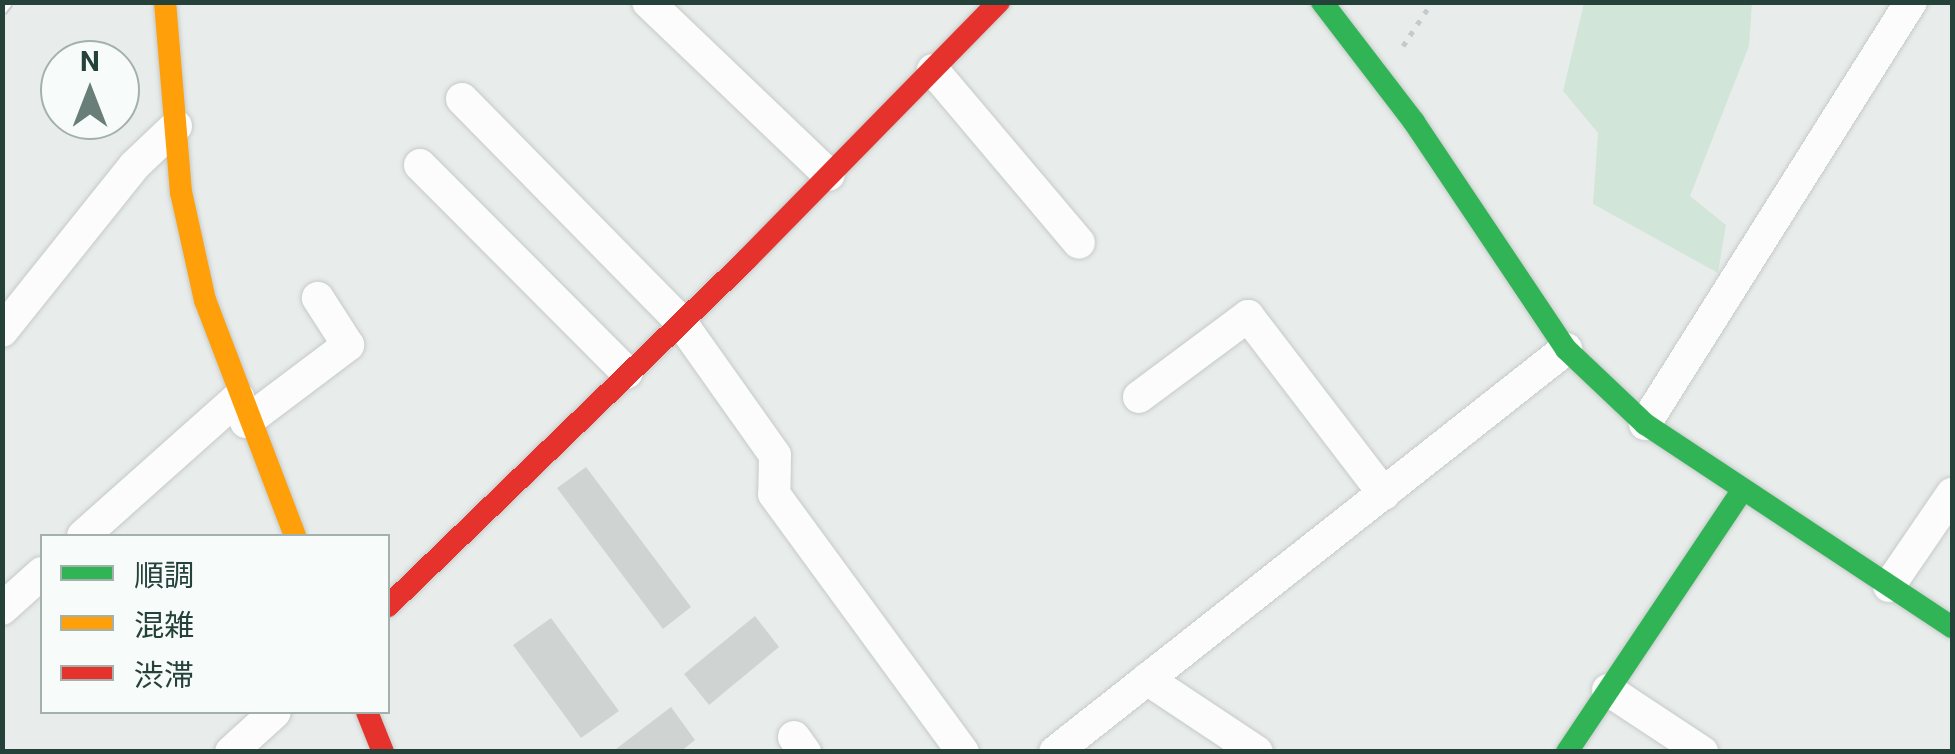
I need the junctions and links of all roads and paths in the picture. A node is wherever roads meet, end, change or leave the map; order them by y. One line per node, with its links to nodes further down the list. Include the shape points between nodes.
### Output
1 (165, 2): 10 (street)
2 (648, 2): 12 (street)
3 (999, 2): 7 (street)
4 (1322, 2): 8 (street)
5 (1432, 2): 8 (path)
6 (1911, 2): 21 (street)
7 (932, 70): 12 (street); 13 (street)
8 (1384, 82): 17 (street)
9 (462, 99): 15 (street)
10 (176, 126): 16 (street, via 134,166); 20 (street, via 181,192 205,300)
11 (420, 165): 18 (street)
12 (829, 175): 15 (street)
13 (1079, 242)
14 (318, 298): 20 (street, via 348,345)
15 (680, 321): 18 (street); 38 (street, via 775,455 774,494)
16 (2, 331)
17 (1566, 349): 21 (street); 23 (street)
18 (627, 372): 29 (street)
19 (1140, 397): 23 (street, via 1248,316)
20 (242, 410): 25 (street); 26 (street)
21 (1645, 424): 22 (street)
22 (1741, 492): 28 (street); 33 (street)
23 (1384, 494): 32 (street)
24 (1952, 494): 28 (street)
25 (87, 534)
26 (294, 534)
27 (40, 575): 30 (street)
28 (1889, 586): 31 (street)
29 (390, 604)
30 (2, 609)
31 (1952, 627)
32 (1147, 679): 39 (street); 40 (street)
33 (1608, 690): 41 (street); 42 (street)
34 (273, 714): 36 (street)
35 (368, 714): 37 (street)
36 (231, 752)
37 (383, 752)
38 (963, 752)
39 (1055, 752)
40 (1257, 752)
41 (1566, 752)
42 (1702, 752)

